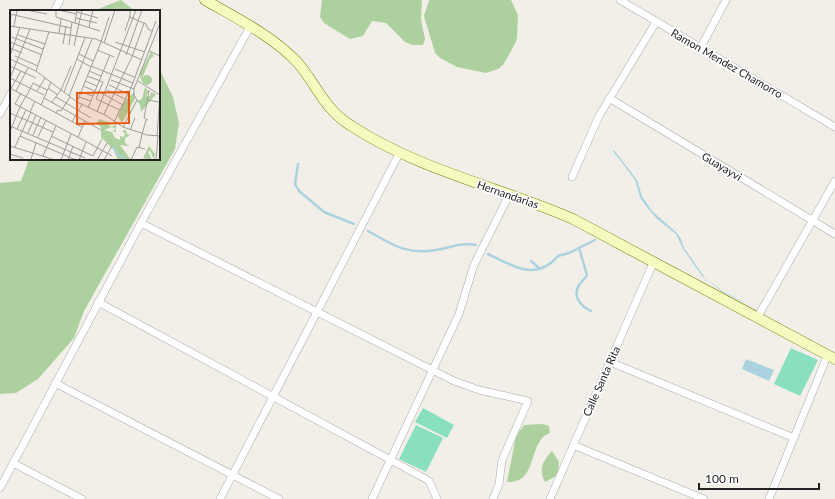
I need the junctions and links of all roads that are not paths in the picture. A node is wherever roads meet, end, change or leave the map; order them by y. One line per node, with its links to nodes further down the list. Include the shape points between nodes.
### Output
1 (60, 0): 5 (street)
2 (205, 0): 7 (street, Hernandarias)
3 (620, 0): 6 (street, Ramon Mendez Chamorro)
4 (726, 0): 8 (street)
5 (55, 10)
6 (656, 22): 8 (street, Ramon Mendez Chamorro); 10 (street)
7 (250, 27): 13 (street, Hernandarias, via 298,64 337,116 350,126); 18 (street)
8 (701, 47): 12 (street, Ramon Mendez Chamorro)
9 (10, 95): 11 (street)
10 (609, 98): 14 (street); 17 (street, Guayayvi)
11 (0, 114)
12 (835, 127)
13 (400, 152): 16 (street, Hernandarias); 22 (street)
14 (572, 177)
15 (835, 181): 17 (street)
16 (509, 195): 20 (street, Hernandarias, via 573,220); 26 (street, via 474,265 459,314)
17 (812, 220): 19 (street, Guayayvi); 23 (street)
18 (141, 223): 21 (street); 22 (street)
19 (835, 234)
20 (653, 263): 23 (street, Hernandarias); 25 (street, Calle Santa Rita)
21 (98, 302): 27 (street); 28 (street)
22 (317, 313): 26 (street); 28 (street)
23 (757, 318): 24 (street, Hernandarias)
24 (832, 356): 29 (street)
25 (610, 362): 29 (street); 30 (street, Calle Santa Rita)
26 (432, 371): 31 (street); 40 (street, via 466,386 528,401 502,460 499,484)
27 (55, 384): 32 (street); 33 (street)
28 (273, 397): 31 (street); 33 (street)
29 (794, 438): 43 (street)
30 (573, 445): 41 (street, Calle Santa Rita); 42 (street)
31 (390, 460): 38 (street); 39 (street, via 429,481)
32 (13, 463): 34 (street); 35 (street)
33 (233, 475): 36 (street); 37 (street)
34 (0, 488)
35 (82, 499)
36 (220, 499)
37 (279, 499)
38 (372, 499)
39 (436, 499)
40 (493, 499)
41 (550, 499)
42 (704, 499)
43 (769, 499)

